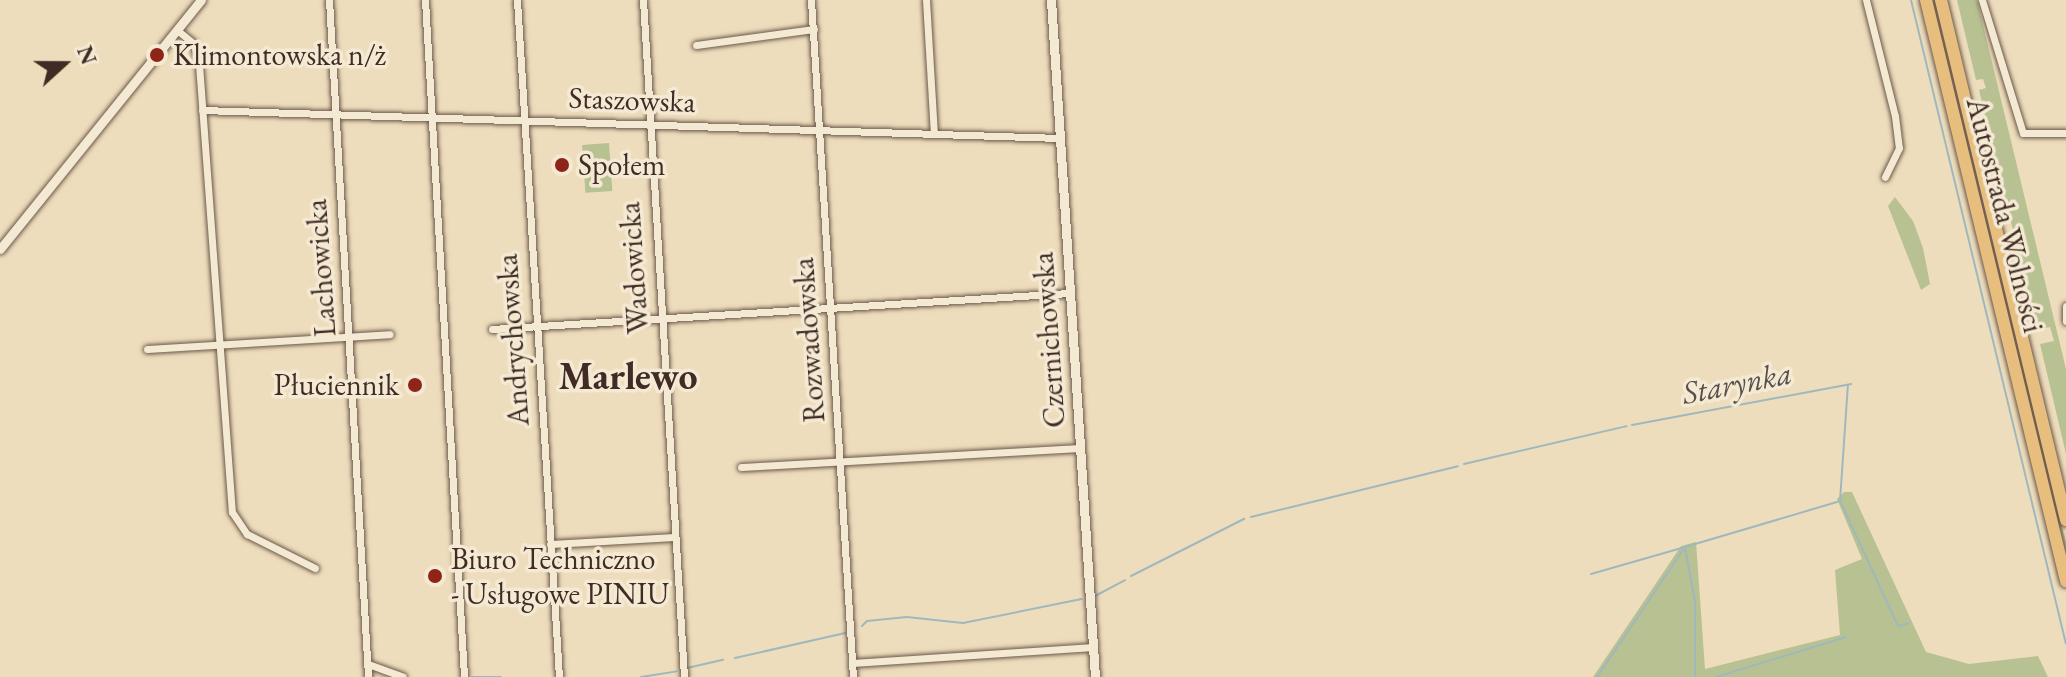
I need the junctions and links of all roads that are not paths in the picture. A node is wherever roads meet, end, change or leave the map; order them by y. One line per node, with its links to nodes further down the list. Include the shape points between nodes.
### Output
1 (201, 0): 14 (street)
2 (329, 0): 17 (street, Lachowicka)
3 (425, 0): 18 (street)
4 (517, 0): 19 (street, Andrychowska)
5 (643, 0): 20 (street, Wadowicka)
6 (811, 0): 13 (street, Rozwadowska)
7 (926, 0): 22 (street)
8 (1051, 0): 24 (street, Czernichowska)
9 (1866, 0): 25 (street, via 1899,148)
10 (1926, 0): 45 (highway, Autostrada Wolności)
11 (1941, 0): 41 (highway, Autostrada Wolności)
12 (1982, 0): 23 (street, via 2019,127 2030,135)
13 (814, 29): 15 (street); 21 (street, Rozwadowska)
14 (177, 30): 16 (street, via 196,50); 26 (street)
15 (696, 45)
16 (202, 110): 17 (street, Staszowska); 36 (street)
17 (336, 114): 18 (street, Staszowska); 35 (street, Lachowicka)
18 (431, 117): 19 (street, Staszowska); 51 (street)
19 (523, 120): 20 (street, Staszowska); 32 (street, Andrychowska)
20 (649, 124): 21 (street, Staszowska); 30 (street, Wadowicka)
21 (819, 129): 22 (street, Staszowska); 29 (street, Rozwadowska)
22 (934, 133): 24 (street, Staszowska)
23 (2066, 133)
24 (1059, 138): 27 (street, Czernichowska)
25 (1885, 177)
26 (0, 249)
27 (1069, 293): 29 (street); 38 (street, Czernichowska)
28 (2066, 306): 31 (street)
29 (831, 308): 30 (street); 39 (street, Rozwadowska)
30 (661, 320): 32 (street); 42 (street, Wadowicka)
31 (2066, 321)
32 (536, 326): 33 (street); 43 (street, Andrychowska)
33 (492, 329)
34 (390, 334): 35 (street)
35 (349, 337): 36 (street); 48 (street, Lachowicka)
36 (217, 345): 37 (street); 44 (street, via 232,512 241,528 290,560)
37 (147, 349)
38 (1080, 448): 39 (street); 46 (street, Czernichowska)
39 (841, 462): 40 (street); 47 (street, Rozwadowska)
40 (741, 467)
41 (2066, 520)
42 (675, 537): 43 (street); 53 (street, Wadowicka)
43 (550, 544): 52 (street, Andrychowska)
44 (315, 568)
45 (2066, 581)
46 (1093, 647): 47 (street); 55 (street, Czernichowska)
47 (852, 663): 54 (street, Rozwadowska)
48 (368, 664): 49 (street, Lachowicka); 50 (street)
49 (368, 677)
50 (403, 677)
51 (464, 677)
52 (559, 677)
53 (684, 677)
54 (853, 677)
55 (1095, 677)

